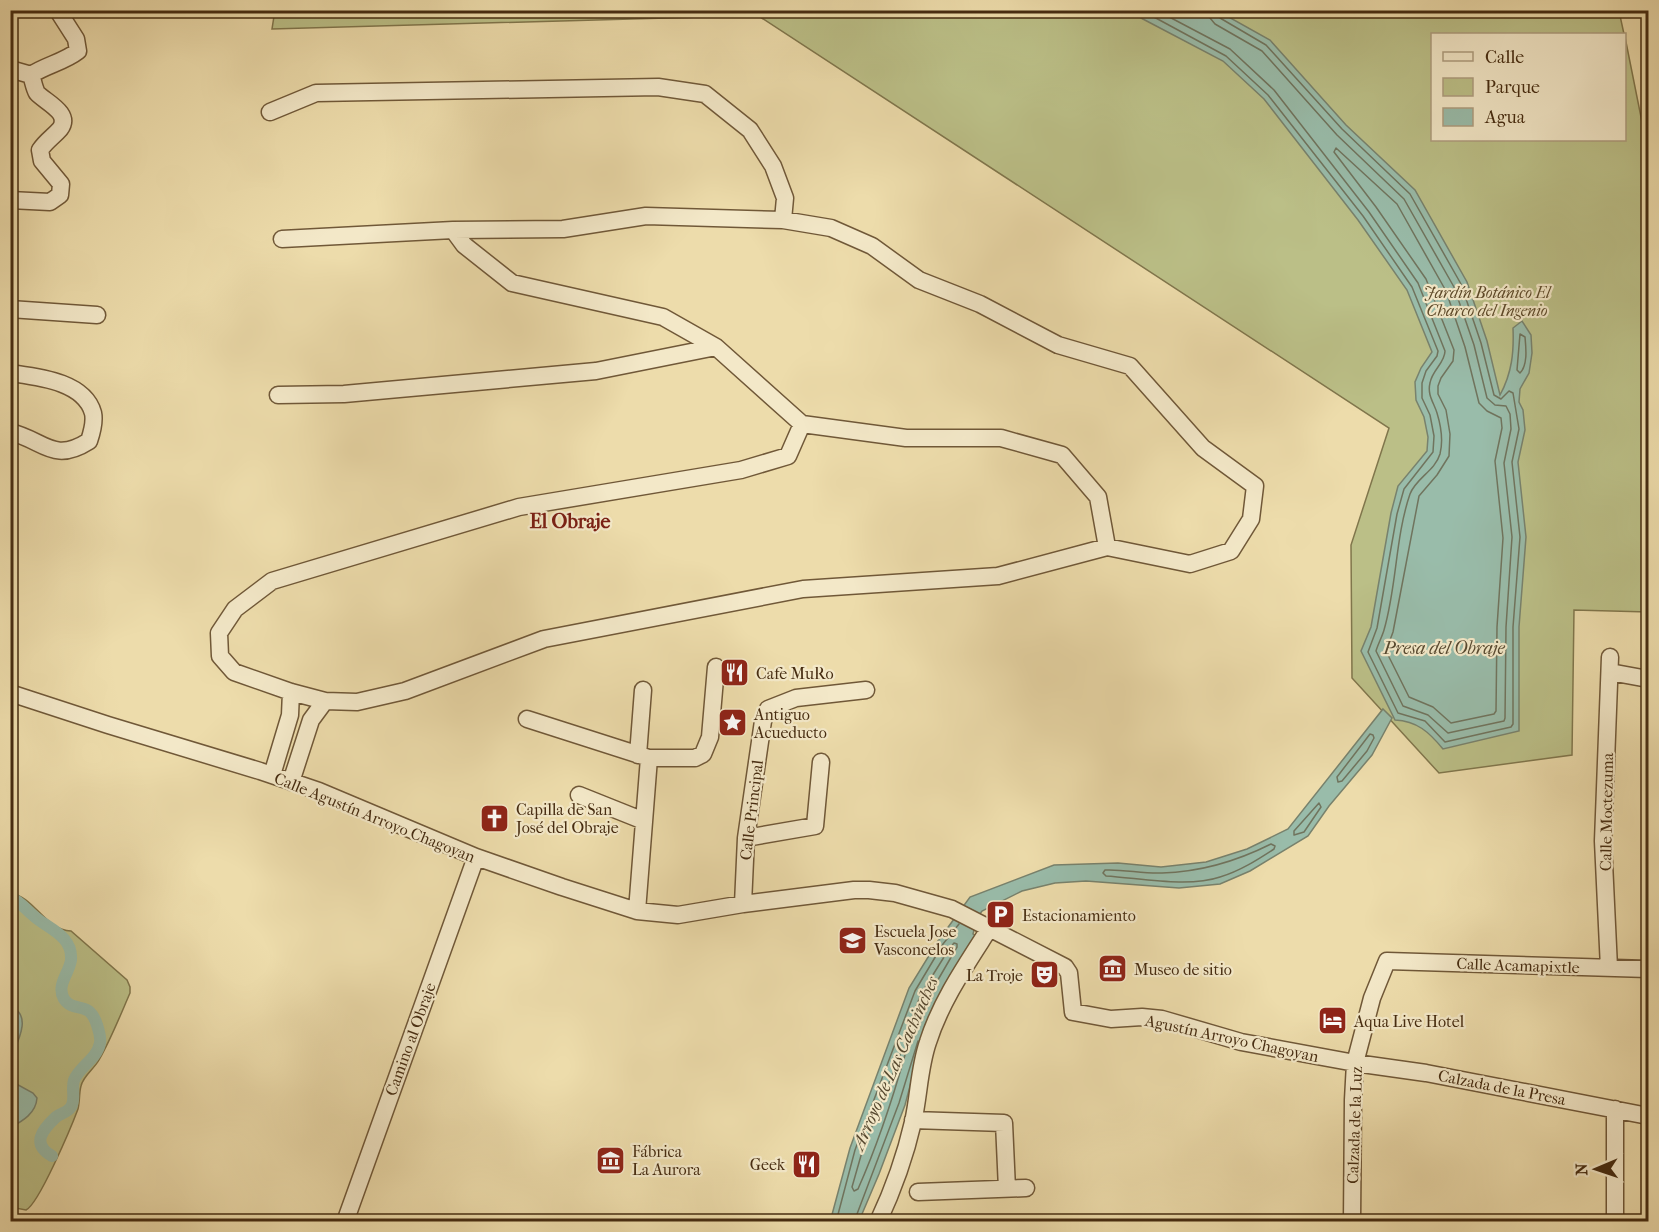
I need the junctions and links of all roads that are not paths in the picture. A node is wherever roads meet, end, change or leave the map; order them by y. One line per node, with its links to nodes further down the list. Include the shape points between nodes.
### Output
1 (60, 10): 3 (street, via 78,51)
2 (10, 69): 3 (street)
3 (31, 75): 5 (street, via 36,92 58,110 63,120 61,128 40,150 42,161 62,183 60,195 50,202)
4 (270, 112): 6 (street, via 316,93 658,87 705,94 750,130 773,166 785,198)
5 (10, 200)
6 (783, 220): 7 (street, via 646,216 563,229); 16 (street, via 831,228 872,246 919,280 980,304 1058,345 1130,366 1203,448 1255,486 1251,519 1231,551 1190,564)
7 (453, 230): 8 (street); 11 (street, via 464,245 512,283 663,316)
8 (282, 239)
9 (10, 309): 10 (street)
10 (97, 315)
11 (716, 347): 13 (street, via 596,371 344,394); 14 (street)
12 (10, 373): 15 (street, via 56,380 83,397 93,412 89,441 75,450 51,450)
13 (278, 396)
14 (802, 424): 16 (street, via 906,438 1001,438 1062,454 1098,497); 21 (street, via 788,456 741,470 519,507 272,581 234,609 219,633 220,656 234,672)
15 (10, 432)
16 (1107, 547): 23 (street, via 998,576 803,590 544,639 405,691 357,702)
17 (716, 667): 25 (street, via 710,737 703,754 695,758)
18 (1648, 679): 37 (street, Calle Moctezuma, via 1610,665 1603,841)
19 (644, 690): 25 (street)
20 (866, 690): 31 (street, Calle Principal, via 796,698 768,709)
21 (291, 692): 23 (street); 27 (street, via 290,715)
22 (10, 693): 27 (street, Calle Agustín Arroyo Chagoyan)
23 (324, 701): 28 (street, via 311,720)
24 (527, 719): 25 (street)
25 (643, 757): 30 (street)
26 (821, 762): 31 (street, via 815,826)
27 (272, 776): 28 (street, Calle Agustín Arroyo Chagoyan)
28 (291, 782): 32 (street, Calle Agustín Arroyo Chagoyan)
29 (579, 795): 30 (street)
30 (644, 821): 34 (street)
31 (746, 838): 33 (street, Calle Principal)
32 (476, 857): 34 (street, Calle Agustín Arroyo Chagoyan); 46 (street, Camino al Obraje)
33 (743, 904): 34 (street, Calle Agustín Arroyo Chagoyan, via 678,915); 35 (street, Calle Agustín Arroyo Chagoyan, via 869,890 952,909)
34 (637, 911)
35 (987, 928): 39 (street, Agustín Arroyo Chagoyan, via 1065,967 1073,1012 1111,1019 1162,1019 1241,1042); 42 (street, via 957,979 928,1042)
36 (1387, 961): 37 (street, Calle Acamapixtle); 39 (street, Calzada de la Luz, via 1372,998)
37 (1609, 968): 38 (street, Calle Acamapixtle)
38 (1648, 969)
39 (1355, 1063): 40 (street, Calzada de la Presa); 48 (street, Calzada de la Luz)
40 (1615, 1109): 41 (street, Calzada de la Presa); 49 (street)
41 (1648, 1116)
42 (913, 1120): 44 (street, via 1004,1123); 47 (street, via 892,1193)
43 (1026, 1188): 44 (street)
44 (1007, 1189): 45 (street)
45 (918, 1192)
46 (345, 1221)
47 (878, 1221)
48 (1352, 1221)
49 (1615, 1221)

